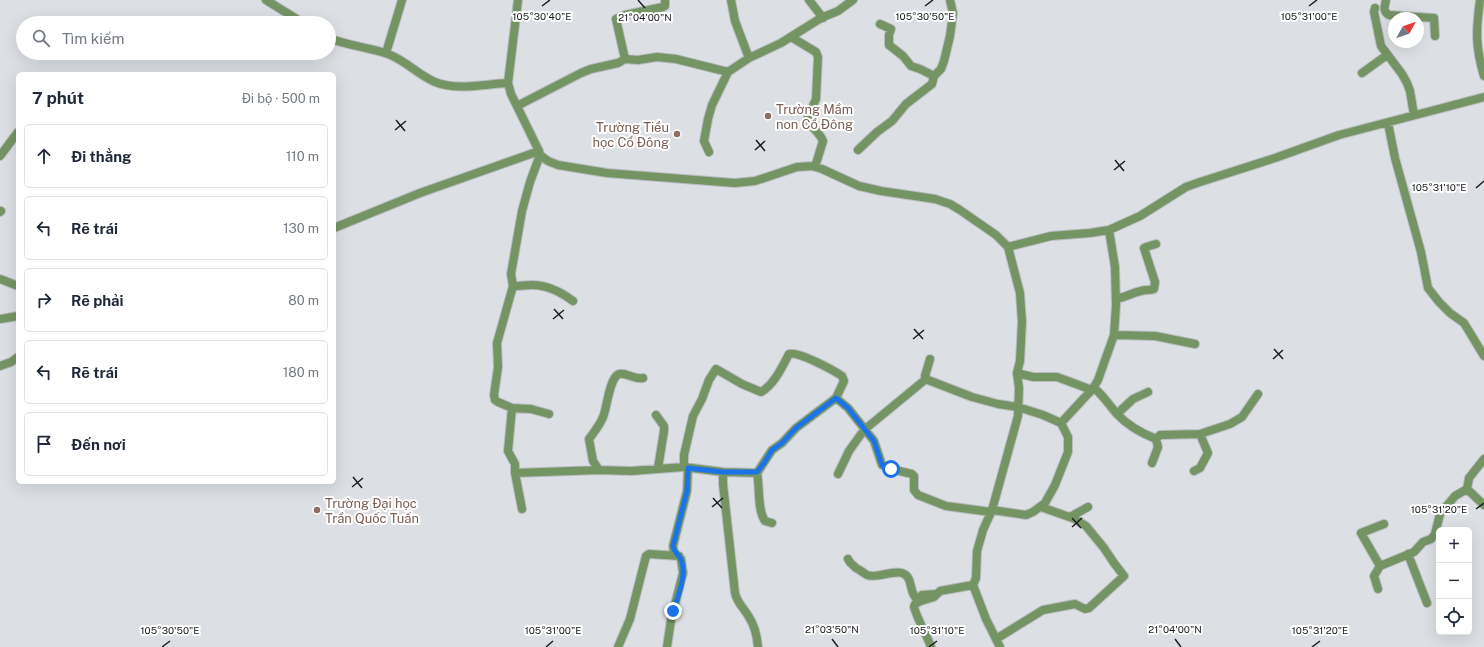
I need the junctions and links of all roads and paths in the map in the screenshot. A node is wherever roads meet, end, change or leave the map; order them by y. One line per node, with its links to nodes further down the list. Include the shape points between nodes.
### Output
1 (266, 0): 12 (street)
2 (402, 0): 18 (street)
3 (518, 0): 26 (street)
4 (665, 0): 21 (street, via 663,7 616,19)
5 (731, 0): 20 (street, via 735,21)
6 (809, 0): 13 (street)
7 (853, 0): 13 (street)
8 (950, 0): 24 (street, via 953,13 950,36 944,61)
9 (1386, 0): 15 (street, via 1384,10 1389,15 1434,18)
10 (1480, 0): 25 (street, via 1476,43)
11 (1375, 8): 19 (street, via 1381,46)
12 (291, 16)
13 (823, 18): 16 (street)
14 (880, 24): 24 (street, via 891,29 889,45 911,66)
15 (1435, 36)
16 (791, 37): 20 (street); 36 (street, via 816,52 818,57 816,99 808,117 813,130 822,141)
17 (336, 41): 18 (street)
18 (386, 53): 26 (street, via 443,84 459,86)
19 (1387, 55): 23 (street); 29 (street, via 1402,74 1410,91)
20 (748, 58): 22 (street)
21 (625, 59): 22 (street, via 676,58); 28 (street, via 581,73)
22 (728, 72): 33 (street, via 708,119 704,141)
23 (1362, 73)
24 (934, 76): 32 (street, via 932,84 906,104 892,121)
25 (1484, 76)
26 (508, 83): 28 (street)
27 (1484, 97): 29 (street)
28 (517, 106): 34 (street)
29 (1414, 115): 30 (street)
30 (1388, 123): 38 (street, via 1339,135 1200,182 1140,216); 50 (street, via 1394,158 1421,252 1428,288 1450,313 1464,323)
31 (16, 135): 35 (street)
32 (858, 150)
33 (709, 152)
34 (540, 153): 36 (street, via 548,161 558,165 607,173 735,183 755,180 797,167); 37 (street, via 420,193); 43 (street, via 522,211 511,274)
35 (0, 156)
36 (816, 167): 40 (street, via 858,186 946,203 996,235)
37 (336, 227)
38 (1109, 230): 40 (street, via 1051,236); 44 (street, via 1115,267)
39 (1156, 244): 44 (street, via 1144,248 1155,282 1154,289)
40 (1008, 247): 54 (street, via 1020,293 1022,322)
41 (0, 279): 42 (street)
42 (16, 285)
43 (513, 286): 45 (street, via 544,286 557,290); 62 (street, via 497,343 498,367 494,395 498,402)
44 (1116, 299): 48 (street)
45 (573, 301)
46 (16, 316): 47 (street)
47 (0, 319)
48 (1114, 335): 49 (street, via 1155,336); 57 (street)
49 (1195, 344)
50 (1484, 356)
51 (16, 358): 53 (street)
52 (930, 359): 56 (street)
53 (0, 366)
54 (1017, 373): 57 (street, via 1033,377 1057,377); 61 (street)
55 (643, 378): 74 (street, via 637,380 618,374 614,378 605,403 604,416 590,439 593,461)
56 (926, 379): 61 (street, via 972,397); 67 (street)
57 (1093, 389): 64 (street, via 1101,394); 66 (street)
58 (1148, 392): 64 (street, via 1133,399)
59 (1258, 394): 68 (street, via 1242,417)
60 (836, 398): 67 (street, via 848,408); 72 (street, via 844,381 842,376 793,353 789,354 765,390 760,392 716,369 693,416 684,455); 77 (street, via 772,450)
61 (1018, 407): 66 (street); 85 (street, via 1018,416)
62 (512, 408): 63 (street, via 531,409); 78 (street, via 508,451 515,464)
63 (549, 414)
64 (1117, 414): 69 (street, via 1139,432)
65 (656, 415): 73 (street, via 664,426)
66 (1061, 423): 82 (street, via 1068,437 1068,452 1055,485)
67 (864, 430): 79 (street, via 849,451); 85 (street, via 875,443 882,465 914,476 915,492 918,495 946,506)
68 (1200, 434): 69 (street, via 1160,435); 75 (street, via 1208,453 1200,468)
69 (1156, 439): 71 (street, via 1158,447)
70 (1484, 459): 80 (street, via 1469,478)
71 (1152, 463)
72 (686, 467): 73 (street); 76 (street); 90 (street, via 687,491 673,546 674,552)
73 (658, 468): 74 (street, via 631,471)
74 (599, 470): 78 (street)
75 (1194, 471)
76 (723, 472): 77 (street); 100 (street, via 735,593 738,602 752,620)
77 (757, 472): 87 (street, via 761,513 765,521)
78 (515, 473): 84 (street)
79 (838, 474)
80 (1467, 489): 81 (street); 89 (street, via 1455,496 1440,514 1431,539)
81 (1484, 505)
82 (1041, 507): 85 (street, via 1026,515); 86 (street)
83 (1088, 507): 86 (street)
84 (522, 509)
85 (991, 511): 93 (street, via 977,551 976,578)
86 (1070, 517): 97 (street, via 1080,521 1094,534 1124,577 1089,608 1085,609 1075,604 1043,610)
87 (772, 523)
88 (1384, 524): 92 (street, via 1361,533)
89 (1408, 554): 92 (street); 96 (street)
90 (679, 556): 98 (street, via 646,556 630,619); 99 (street, via 683,573)
91 (848, 559): 95 (street, via 869,576 901,573 907,576 917,599 922,595)
92 (1380, 566): 94 (street, via 1374,576)
93 (973, 585): 95 (street, via 940,590); 97 (street)
94 (1378, 588)
95 (936, 594): 101 (street, via 914,607)
96 (1426, 604)
97 (998, 643)
98 (618, 647)
99 (667, 647)
100 (758, 647)
101 (930, 647)

